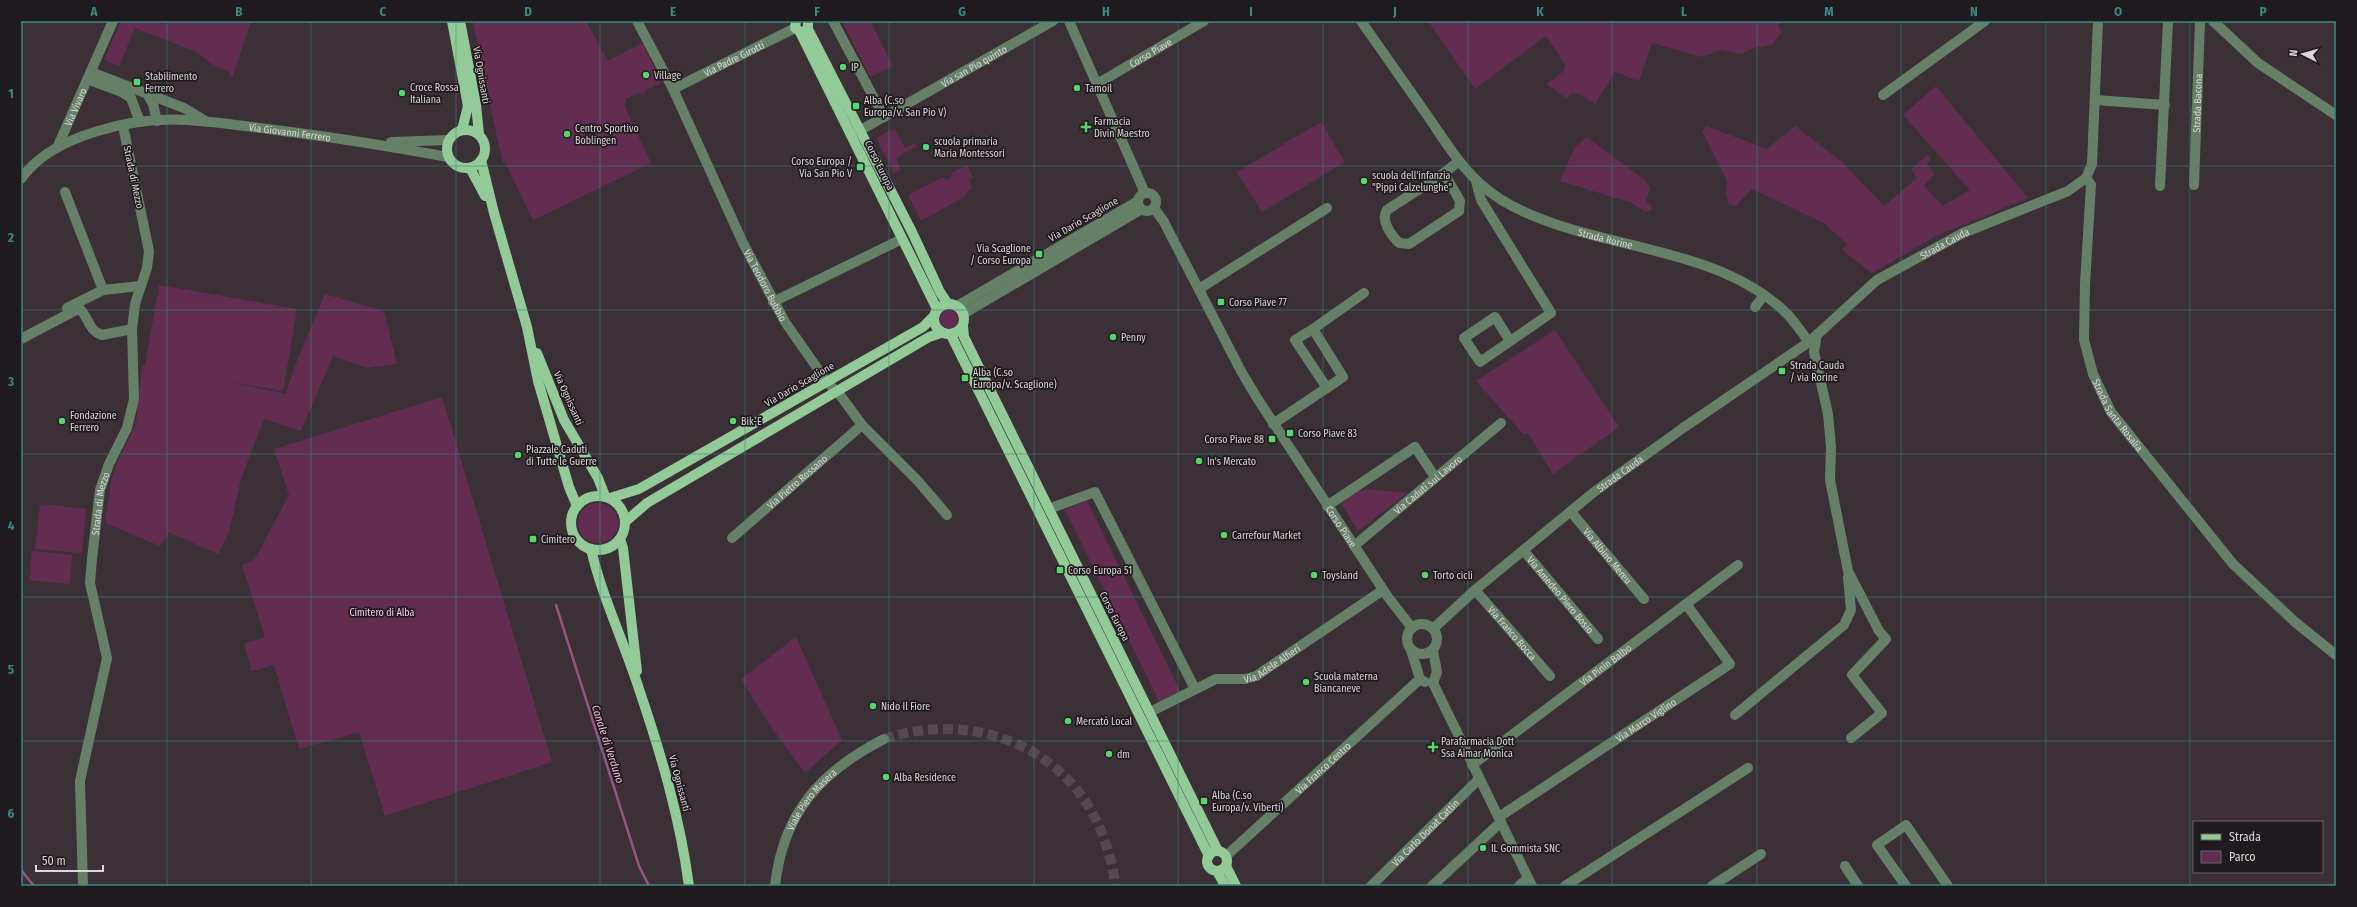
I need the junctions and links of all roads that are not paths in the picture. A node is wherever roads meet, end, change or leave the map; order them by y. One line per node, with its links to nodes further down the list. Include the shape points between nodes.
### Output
1 (112, 21): 16 (street, Via Vivaro)
2 (452, 21): 29 (main road, Via Ognissanti, via 468,106)
3 (460, 21): 31 (main road, Via Ognissanti, via 476,105)
4 (637, 21): 18 (street, Via Teodoro Bubbio)
5 (833, 21): 24 (street)
6 (1053, 21): 24 (street, Via san Pio quinto)
7 (1069, 21): 17 (street, Corso Piave)
8 (1204, 21): 17 (street, Corso Piave)
9 (1361, 21): 37 (street, Strada Rorine, via 1450,152)
10 (1985, 21): 20 (street)
11 (2098, 21): 21 (street)
12 (2168, 21): 22 (street)
13 (2200, 21): 43 (street, Strada Bacona)
14 (2213, 21): 23 (street, via 2258,63)
15 (802, 24): 18 (street, Via Padre Girotti); 30 (main road, Corso Europa)
16 (89, 75): 19 (street, Via Giovanni Ferrero); 26 (street, via 131,98); 34 (street, Via Vivaro)
17 (1097, 84): 46 (street, Corso Piave)
18 (673, 89): 56 (street, Via Teodoro Bubbio)
19 (147, 94): 25 (street, via 153,104); 27 (street, Via Giovanni Ferrero, via 184,108)
20 (1883, 95)
21 (2095, 100): 22 (street); 40 (street, via 2092,164)
22 (2165, 105): 44 (street)
23 (2336, 116)
24 (884, 117): 30 (street, Via san Pio quinto)
25 (157, 121): 26 (street, Via Giovanni Ferrero); 27 (street, Via Giovanni Ferrero)
26 (140, 122): 28 (street, Via Giovanni Ferrero)
27 (207, 122): 33 (street, Via Giovanni Ferrero)
28 (123, 126): 34 (street, Via Giovanni Ferrero, via 88,134); 51 (street, Strada di Mezzo, via 149,251 147,268)
29 (462, 130): 31 (main road); 32 (main road)
30 (856, 132): 50 (main road, Corso Europa); 58 (main road, Corso Europa, via 940,292)
31 (478, 134): 36 (main road, via 484,144 484,155)
32 (448, 140): 33 (street, Via Giovanni Ferrero); 35 (main road)
33 (373, 142): 35 (street, Via Giovanni Ferrero)
34 (57, 148): 41 (street, via 39,160)
35 (448, 157): 38 (main road, via 457,166)
36 (481, 160): 38 (main road); 49 (main road, Via Ognissanti)
37 (1459, 161): 39 (street); 42 (street, Strada Rorine)
38 (470, 168): 49 (main road, Via Ognissanti)
39 (1444, 173): 39 (street, via 1387,210 1384,220 1399,243 1409,244 1459,211 1460,201)
40 (2086, 178): 66 (street, Strada Cauda, via 2068,191 1964,233 1911,259 1877,280); 100 (street, Strada Santa Rosalia, via 2091,185 2084,340 2093,374 2111,412 2233,564 2295,622)
41 (21, 179)
42 (1476, 181): 55 (street, Strada Rorine, via 1500,199 1533,216 1717,270 1756,288); 68 (street, via 1481,200 1551,313)
43 (2194, 185)
44 (2160, 186)
45 (65, 192): 52 (street)
46 (1142, 201): 47 (street, via 1149,211); 47 (street, Corso Piave, via 1155,198); 58 (street)
47 (1154, 208): 53 (street, Corso Piave, via 1164,222)
48 (1327, 208): 53 (street)
49 (494, 213): 61 (main road, Via Ognissanti)
50 (902, 239): 56 (street); 59 (main road, Corso Europa)
51 (140, 286): 52 (street); 63 (street, Strada di Mezzo)
52 (103, 290): 64 (street)
53 (1199, 290): 74 (street, Corso Piave, via 1240,371)
54 (1364, 293): 62 (street)
55 (1764, 295): 57 (street); 69 (street, Strada Rorine, via 1785,312)
56 (773, 302): 70 (street, Via Teodoro Bubbio)
57 (1755, 307)
58 (956, 308): 59 (main road, Via Dario Scaglione); 60 (main road, Corso Europa)
59 (935, 313): 65 (main road, Corso Europa, via 935,326); 70 (main road, Via Dario Scaglione, via 922,327)
60 (963, 326): 65 (main road); 106 (main road, Corso Europa, via 964,337)
61 (527, 327): 77 (main road, Via Ognissanti, via 564,420); 78 (main road, Via Ognissanti, via 538,381)
62 (1313, 329): 71 (street, via 1343,377); 71 (street, via 1295,340)
63 (132, 330): 67 (street, via 102,335 91,329 81,310 76,310); 119 (street, Strada di Mezzo, via 134,399 126,428 100,490 92,559 90,583 107,658 80,781)
64 (21, 331)
65 (946, 334): 72 (main road, via 929,336); 115 (main road)
66 (1817, 334): 69 (street, Strada Cauda); 90 (street, via 1814,352 1828,414 1830,480)
67 (21, 339)
68 (1510, 341): 68 (street, via 1480,362 1464,338 1495,317)
69 (1809, 342): 81 (street, Strada Cauda, via 1683,428)
70 (827, 382): 72 (street, Via Teodoro Bubbio); 77 (main road, Via Dario Scaglione, via 639,489)
71 (1327, 388): 74 (street)
72 (836, 391): 75 (street, Via Teodoro Bubbio); 83 (main road, via 647,504)
73 (1502, 423): 76 (street, Via Caduti sul Lavoro)
74 (1274, 424): 79 (street, Corso Piave)
75 (862, 425): 82 (street, Via Teodoro Bubbio, via 918,481); 84 (street, Via Pietro Rossano)
76 (1435, 477): 79 (street, via 1415,447); 86 (street, Via Caduti sul Lavoro)
77 (608, 497): 78 (main road, via 590,497); 83 (main road, via 621,508)
78 (577, 506): 87 (main road, via 571,525 580,543)
79 (1327, 506): 86 (street, Corso Piave)
80 (1054, 507): 105 (street, via 1095,492)
81 (1571, 512): 88 (street, Strada Cauda); 93 (street, Via Albino Mereu)
82 (947, 515)
83 (625, 522): 85 (main road)
84 (732, 538)
85 (620, 539): 87 (main road, via 607,548); 104 (main road, Via Ognissanti)
86 (1354, 546): 91 (street, Corso Piave)
87 (591, 549): 104 (main road, Via Ognissanti, via 597,575)
88 (1524, 551): 92 (street, Strada Cauda); 97 (street, Via Amedeo Piero Bosio)
89 (1738, 565): 94 (street, Via Pinin Balbo)
90 (1848, 571): 107 (street, via 1851,610 1844,625); 108 (street, via 1879,631 1886,639 1852,675 1882,713)
91 (1383, 590): 95 (street, Corso Piave); 105 (street, Via Adele Alfieri, via 1256,676 1245,679 1216,679)
92 (1476, 590): 96 (street, Strada Cauda); 101 (street, Via Franco Bocca)
93 (1644, 599)
94 (1686, 604): 110 (street, Via Pinin Balbo); 113 (street, Via Marco Viglino, via 1730,664)
95 (1412, 628): 96 (street, via 1423,624); 98 (street, via 1407,639)
96 (1434, 628): 99 (street, via 1438,640)
97 (1598, 639)
98 (1411, 650): 99 (street, via 1422,655); 102 (street)
99 (1433, 651): 103 (street, via 1437,672)
100 (2336, 655)
101 (1550, 676)
102 (1420, 679): 103 (street); 116 (street, Via Franco Centro)
103 (1433, 683): 110 (street)
104 (639, 689): 120 (main road, Via Ognissanti, via 670,787)
105 (1195, 689): 106 (street, Via Adele Alfieri)
106 (1150, 712): 116 (main road, Corso Europa)
107 (1735, 715)
108 (1851, 738)
109 (884, 740): 121 (street, Viale Piero Masera, via 844,762 822,781 799,810 779,855)
110 (1472, 764): 112 (street)
111 (1748, 768): 127 (street)
112 (1479, 779): 113 (street); 124 (street, Via Carlo Donat Cattin)
113 (1500, 819): 118 (street); 125 (street)
114 (1761, 854): 128 (street)
115 (1209, 856): 116 (main road); 116 (main road, via 1208,866)
116 (1222, 861): 122 (main road, Corso Europa); 123 (main road)
117 (1845, 866): 129 (street)
118 (1530, 882): 126 (street)
119 (83, 886)
120 (689, 886)
121 (775, 886)
122 (1225, 886)
123 (1236, 886)
124 (1371, 886)
125 (1432, 886)
126 (1519, 886)
127 (1565, 886)
128 (1712, 886)
129 (1858, 886)
130 (1906, 886): 131 (street, via 1877,845 1906,825)
131 (1948, 886)

